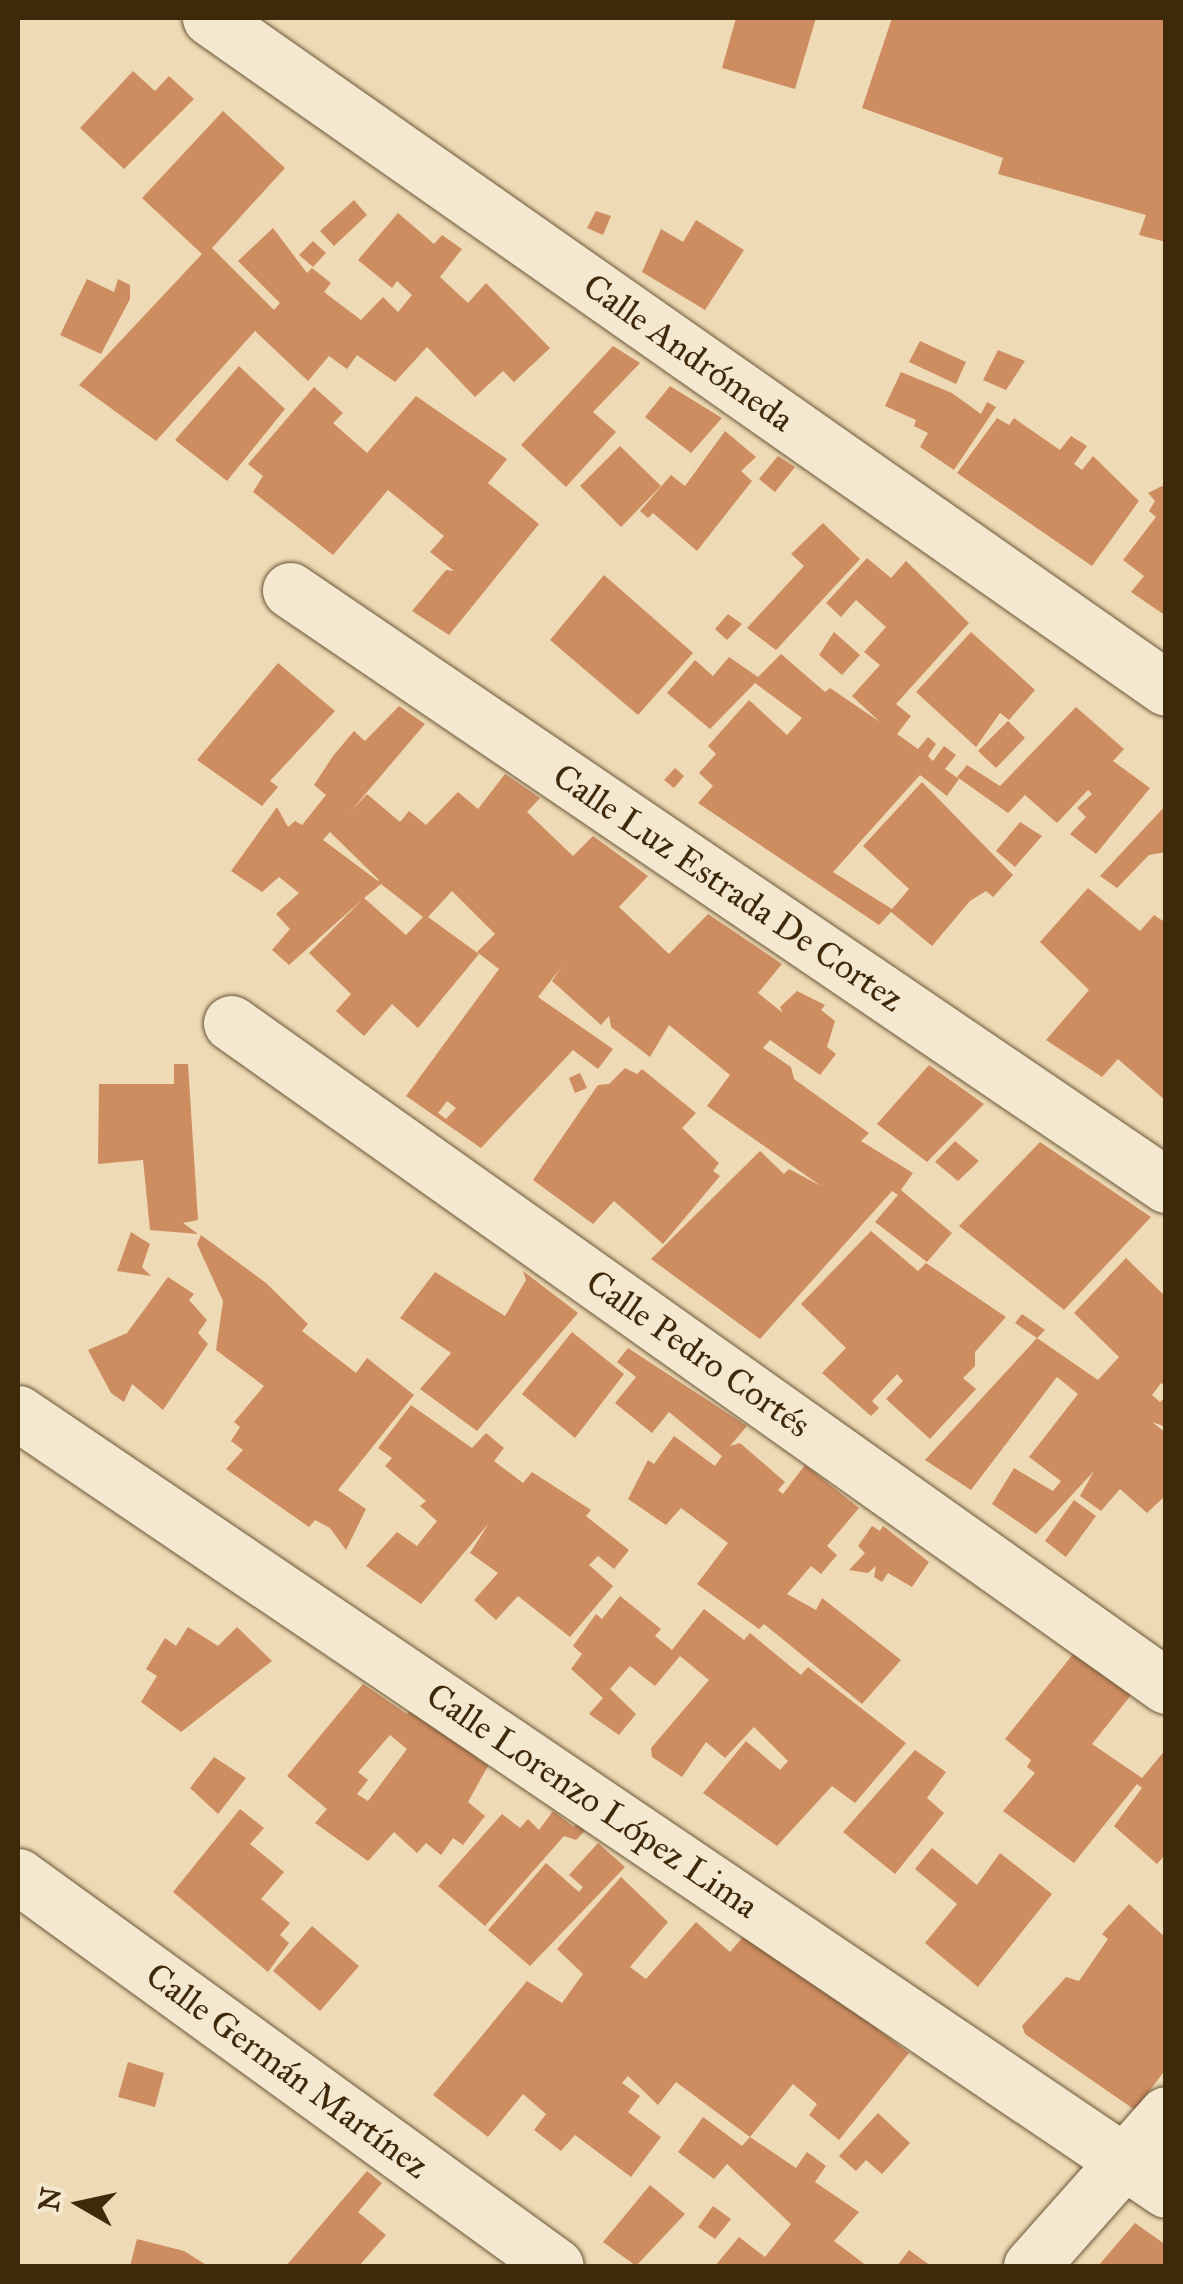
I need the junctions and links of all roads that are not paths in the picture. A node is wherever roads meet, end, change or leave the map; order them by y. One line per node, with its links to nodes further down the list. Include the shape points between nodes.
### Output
1 (210, 18): 3 (street, Calle Andrómeda)
2 (290, 590): 5 (street, Calle Luz Estrada De Cortez)
3 (1166, 688)
4 (231, 1023): 7 (street, Calle Pedro Cortés)
5 (1166, 1186)
6 (18, 1413): 10 (street, Calle Lorenzo López Lima)
7 (1166, 1686)
8 (18, 1876): 11 (street, Calle Germán Martínez)
9 (1166, 2114): 10 (street)
10 (1144, 2175): 12 (street)
11 (556, 2266)
12 (1031, 2266)

